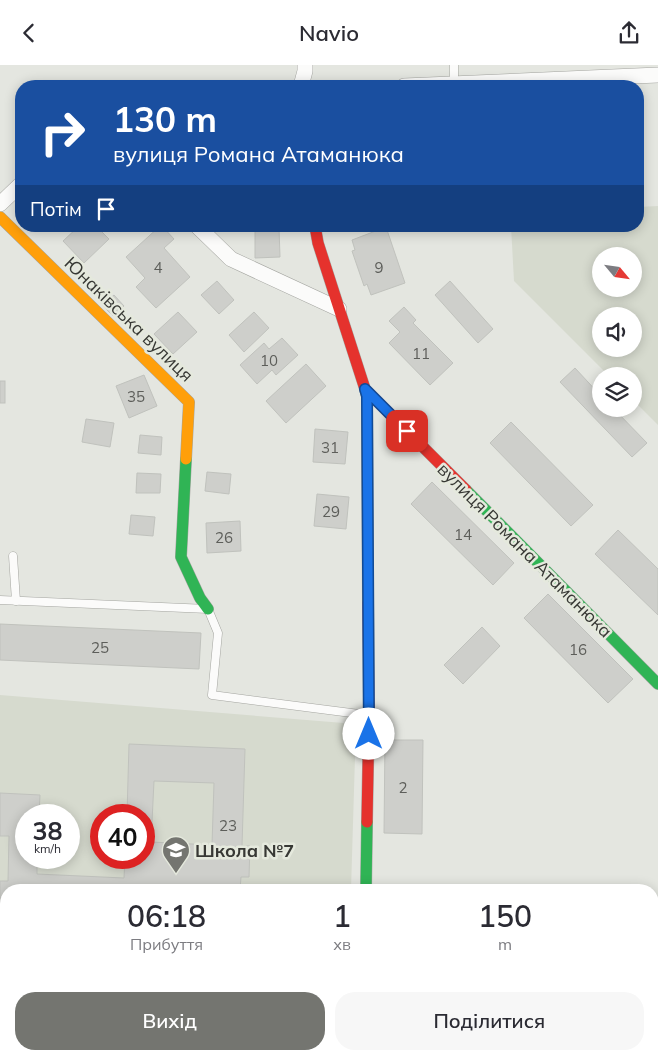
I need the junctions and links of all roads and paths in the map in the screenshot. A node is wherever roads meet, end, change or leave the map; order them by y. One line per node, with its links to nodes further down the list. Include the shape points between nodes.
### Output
1 (305, 65): 4 (street)
2 (454, 65): 5 (lane)
3 (658, 75): 6 (street)
4 (302, 80)
5 (454, 80)
6 (530, 80)
7 (15, 190): 8 (street)
8 (0, 204)
9 (0, 217): 10 (street, Юнаківська вулиця)
10 (15, 232)
11 (15, 232): 19 (street, Юнаківська вулиця, via 188,402 181,557)
12 (203, 232): 14 (street, via 231,259)
13 (316, 232): 14 (street, вулиця Романа Атаманюка)
14 (339, 309): 15 (street, вулиця Романа Атаманюка)
15 (365, 389): 20 (street, вулиця Романа Атаманюка); 21 (street)
16 (13, 556): 18 (lane)
17 (0, 600): 18 (lane)
18 (16, 601): 19 (lane)
19 (208, 609): 21 (lane, via 218,633 212,695)
20 (658, 684)
21 (369, 715): 22 (street)
22 (366, 884)

